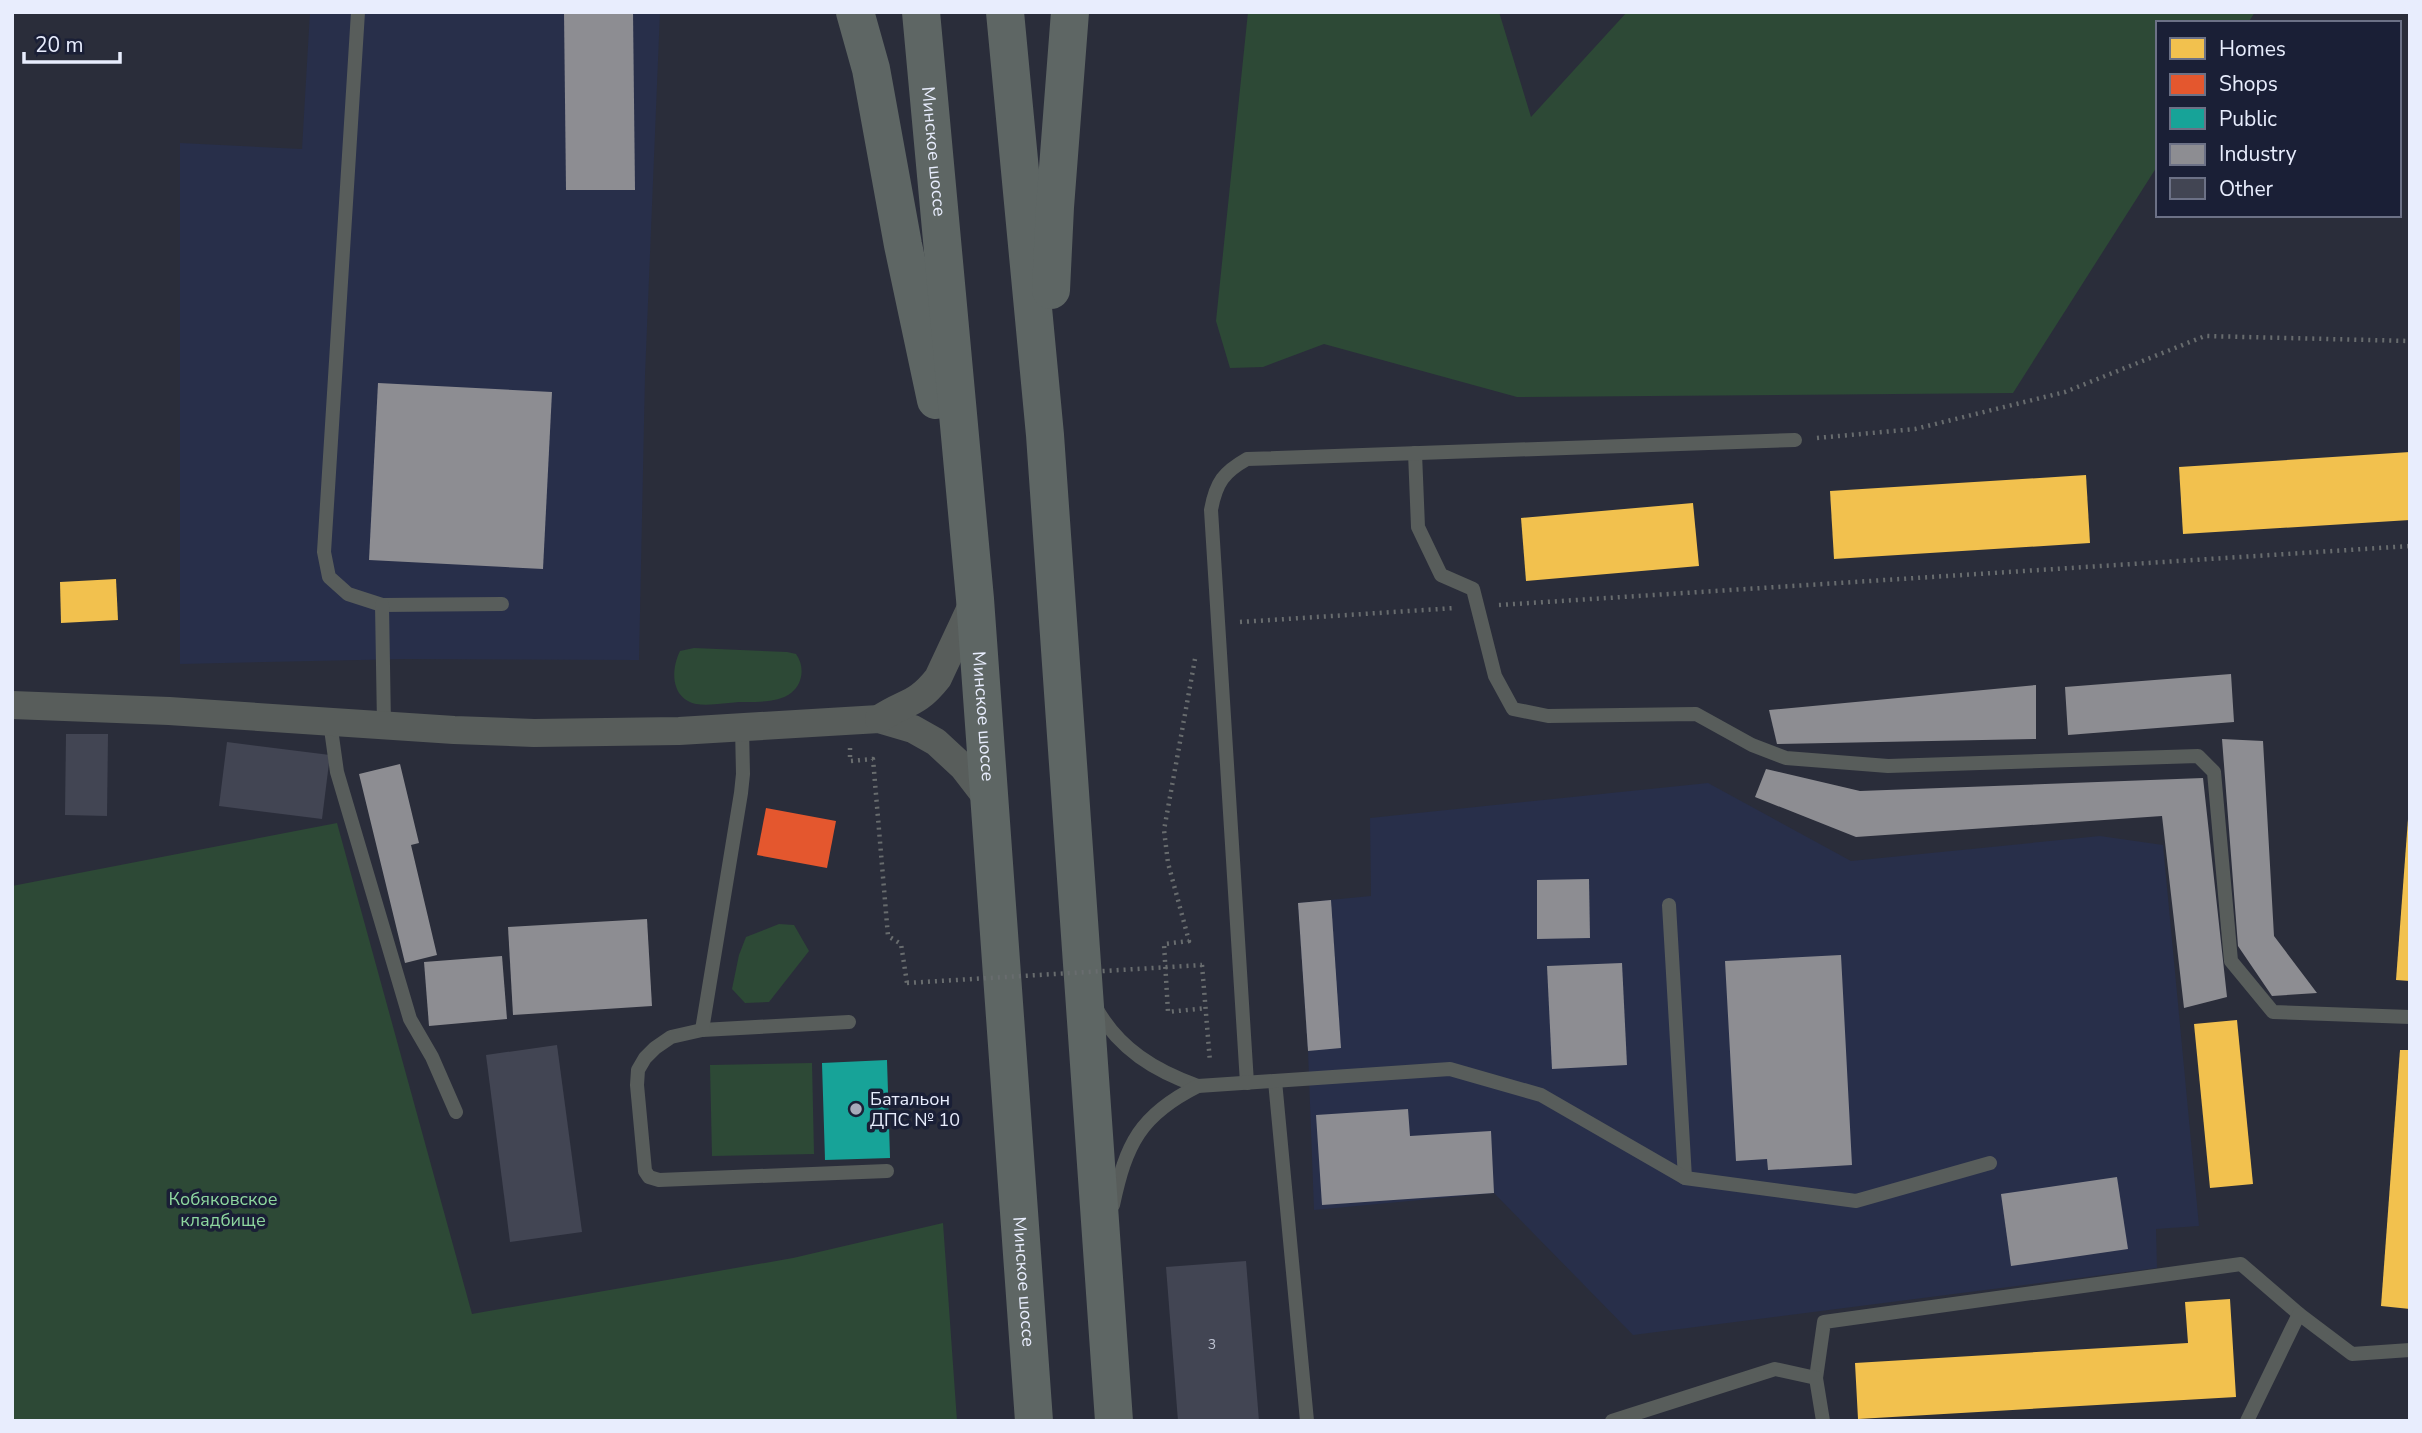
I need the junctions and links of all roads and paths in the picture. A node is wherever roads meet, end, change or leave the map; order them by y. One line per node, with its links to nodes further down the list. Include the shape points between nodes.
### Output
1 (358, 12): 13 (lane, via 324,552 329,577 348,594)
2 (855, 12): 11 (highway, via 871,69)
3 (921, 12): 11 (highway, Минское шоссе)
4 (1005, 12): 7 (highway)
5 (1070, 12): 7 (highway)
6 (2410, 341): 8 (path, via 2206,336 2052,395 1915,429)
7 (1045, 435): 25 (highway)
8 (1795, 440): 9 (lane)
9 (1415, 453): 14 (lane, via 1418,527 1441,575 1473,589); 31 (lane, via 1247,459 1228,470 1214,490 1211,510)
10 (2410, 546): 14 (path)
11 (974, 585): 18 (street, via 938,678 915,701); 23 (highway, Минское шоссе)
12 (502, 604): 13 (lane)
13 (382, 605): 20 (lane)
14 (1477, 606): 15 (path); 27 (lane, via 1495,676 1513,709 1548,716 1696,714 1786,758 1888,766 2198,756 2214,772 2231,961 2273,1012)
15 (1232, 622)
16 (1197, 652): 26 (path, via 1164,830 1189,941 1164,944 1168,1012)
17 (12, 705): 19 (street)
18 (879, 719): 21 (street); 23 (street, via 936,742)
19 (330, 722): 20 (street); 33 (lane, via 337,772 410,1019)
20 (384, 725): 21 (street, via 534,733)
21 (742, 727): 29 (lane, via 741,793)
22 (849, 737): 26 (path, bridge, via 850,761 873,759 888,936 901,944 907,983 1202,965)
23 (990, 802): 41 (highway, Минское шоссе)
24 (1669, 905): 36 (lane)
25 (1084, 985): 32 (lane, via 1105,1022 1136,1054 1158,1071); 37 (highway)
26 (1206, 1008): 32 (path)
27 (2410, 1017)
28 (849, 1022): 29 (lane)
29 (702, 1030): 35 (lane, via 671,1037 645,1058 638,1070 649,1177)
30 (1275, 1081): 31 (lane); 36 (lane, via 1450,1069 1541,1096); 43 (lane)
31 (1247, 1083): 32 (lane)
32 (1204, 1086): 37 (lane, via 1164,1105 1140,1130 1129,1150 1111,1215)
33 (456, 1112)
34 (1990, 1163): 36 (lane, via 1856,1201)
35 (887, 1171)
36 (1685, 1178)
37 (1105, 1290): 42 (highway)
38 (2299, 1314): 39 (lane, via 2352,1354); 40 (lane, via 2241,1264 1824,1322); 46 (lane)
39 (2410, 1350)
40 (1816, 1378): 44 (lane, via 1775,1369); 45 (lane)
41 (1034, 1421)
42 (1114, 1421)
43 (1307, 1421)
44 (1612, 1421)
45 (1823, 1421)
46 (2247, 1421)

